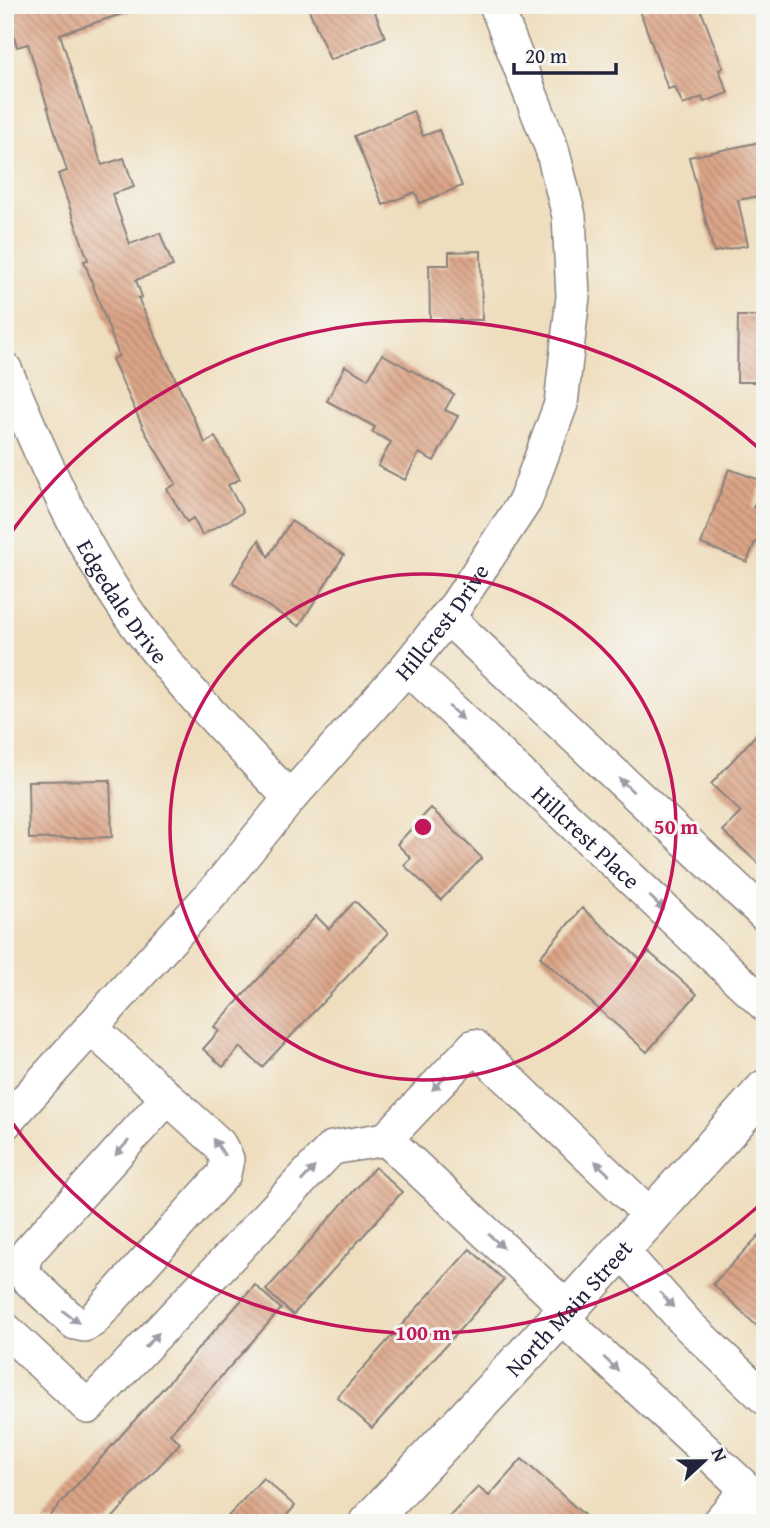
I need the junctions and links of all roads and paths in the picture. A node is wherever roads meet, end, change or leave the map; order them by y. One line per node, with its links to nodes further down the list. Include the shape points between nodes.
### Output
1 (496, 5): 3 (street, Hillcrest Drive, via 552,149 569,216 573,296 561,404 525,501)
2 (5, 369): 5 (street, Edgedale Drive, via 50,473 96,562 140,630 193,697)
3 (447, 617): 4 (street, Hillcrest Drive); 6 (street, one-way to 3)
4 (407, 667): 5 (street, Hillcrest Drive); 7 (street, Hillcrest Place, one-way to 7)
5 (290, 798): 8 (street, Hillcrest Drive, via 217,888)
6 (765, 915)
7 (765, 1005)
8 (91, 1028): 10 (street); 11 (street, Hillcrest Drive)
9 (765, 1088): 13 (main road, North Main Street)
10 (168, 1097): 10 (street, one-way to 10, via 27,1252 22,1264 27,1278 75,1323 92,1321 224,1174 227,1159 219,1144)
11 (5, 1123)
12 (386, 1139): 13 (street, one-way to 12, via 474,1046); 15 (street, one-way to 15); 16 (street, one-way to 12, via 88,1407 332,1148)
13 (651, 1216): 14 (main road, North Main Street)
14 (621, 1250): 15 (main road, North Main Street); 17 (street, one-way to 17, via 689,1326)
15 (565, 1313): 18 (street, one-way to 18); 19 (main road, North Main Street)
16 (5, 1329)
17 (765, 1398)
18 (756, 1498): 20 (street)
19 (369, 1523)
20 (718, 1523)

